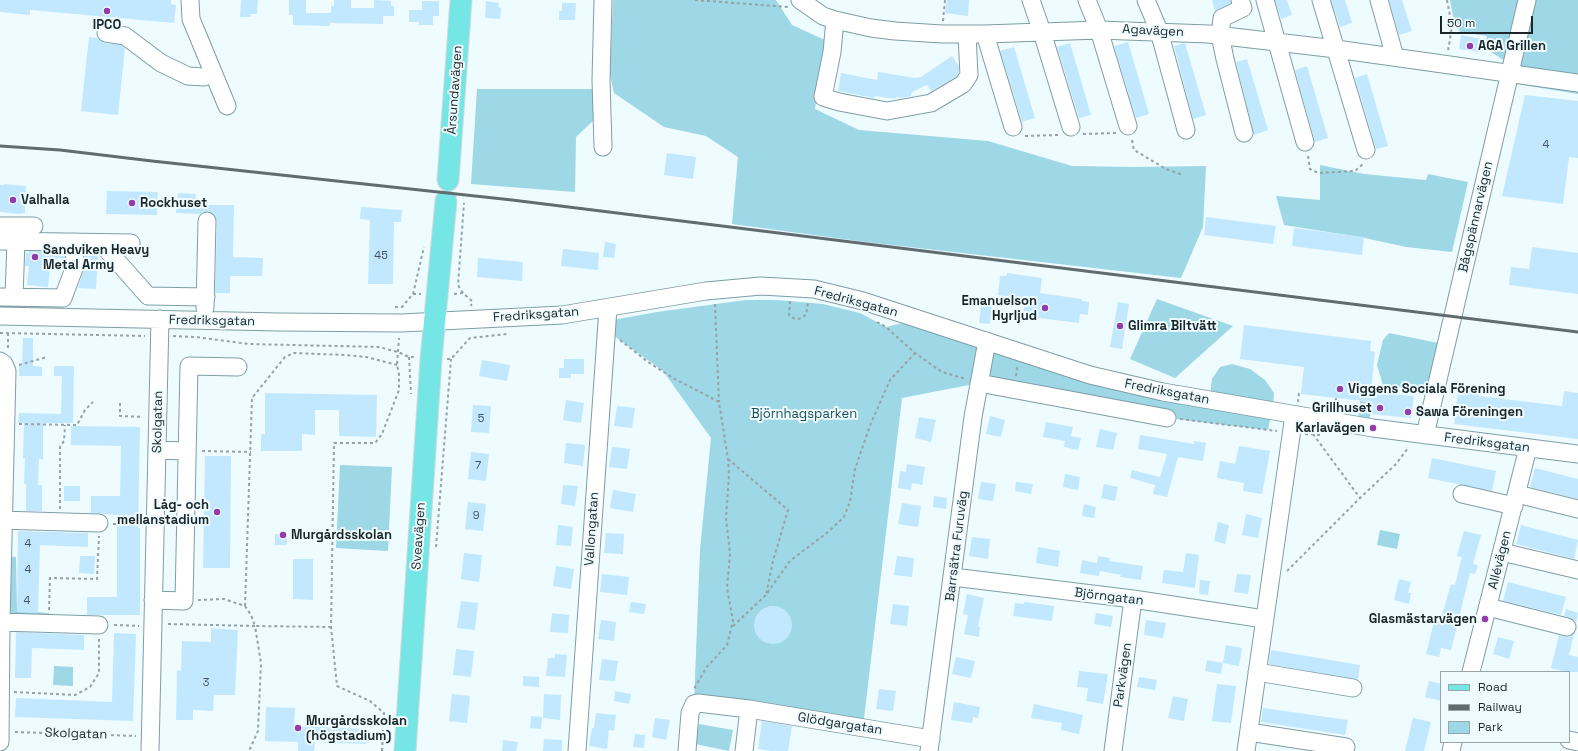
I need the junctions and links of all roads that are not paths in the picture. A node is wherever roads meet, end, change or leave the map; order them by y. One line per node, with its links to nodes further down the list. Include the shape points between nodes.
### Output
1 (190, 0): 24 (street, via 191,19)
2 (460, 0): 36 (main road, Årsundavägen)
3 (603, 0): 34 (street)
4 (1031, 0): 16 (street)
5 (1087, 0): 14 (street)
6 (1146, 0): 15 (street)
7 (1240, 0): 20 (street, via 1243,8 1222,18)
8 (1265, 0): 21 (street)
9 (1321, 0): 22 (street)
10 (1379, 0): 23 (street)
11 (1527, 0): 25 (street, Bågspännarvägen)
12 (805, 4): 13 (street, Agavägen, via 823,16)
13 (835, 20): 18 (street, Agavägen, via 871,28 917,33); 18 (street, via 823,97 887,111 932,103 963,84 969,76)
14 (1099, 30): 15 (street, Agavägen); 16 (street, Agavägen); 28 (street)
15 (1159, 31): 20 (street, Agavägen); 31 (street)
16 (1042, 32): 19 (street, Agavägen); 30 (street)
17 (106, 33): 24 (street, via 125,36 162,63 188,76 204,76)
18 (967, 34): 19 (street, Agavägen)
19 (985, 34): 29 (street)
20 (1220, 35): 21 (street, Agavägen); 32 (street)
21 (1277, 42): 22 (street, Agavägen); 33 (street)
22 (1336, 49): 23 (street, Agavägen); 35 (street)
23 (1395, 57): 25 (street, Agavägen)
24 (213, 72): 27 (street)
25 (1510, 73): 26 (street, Agavägen); 58 (street, Bågspännarvägen)
26 (1578, 83)
27 (228, 106)
28 (1128, 126)
29 (1013, 127)
30 (1071, 127)
31 (1186, 130)
32 (1244, 133)
33 (1305, 142)
34 (603, 147)
35 (1366, 150)
36 (448, 180)
37 (455, 202): 50 (main road)
38 (207, 221): 46 (street)
39 (0, 226): 40 (street)
40 (34, 226)
41 (8, 241): 42 (street); 45 (street)
42 (74, 242): 43 (street); 45 (street, via 75,266 63,298)
43 (101, 242): 44 (street); 46 (street, via 148,296)
44 (130, 243)
45 (7, 297)
46 (206, 297): 49 (street)
47 (608, 308): 50 (street, Fredriksgatan, via 562,314); 52 (street, Fredriksgatan, via 706,291 761,286 814,289 863,301); 90 (street, Vallongatan)
48 (0, 316): 51 (street, Fredriksgatan)
49 (205, 320): 50 (street, Fredriksgatan, via 306,323); 51 (street, Fredriksgatan)
50 (435, 321): 89 (main road, Sveavägen)
51 (160, 328): 60 (street, Skolgatan)
52 (987, 341): 55 (street, Barrsätra Furuväg); 56 (street, Fredriksgatan, via 1120,383)
53 (4, 366): 66 (street, via 6,424)
54 (238, 367): 61 (street, via 189,366)
55 (979, 382): 57 (street, Fredriksgatan); 70 (street, Barrsätra Furuväg)
56 (1294, 415): 58 (street, Fredriksgatan); 74 (street)
57 (1167, 418)
58 (1425, 435): 59 (street, Fredriksgatan)
59 (1528, 448): 62 (street, Fredriksgatan); 64 (street, Allévägen)
60 (157, 450): 61 (street); 71 (street, Skolgatan)
61 (187, 451): 71 (street, via 184,600)
62 (1578, 454)
63 (1462, 494): 64 (street)
64 (1515, 500): 65 (street); 68 (street, Allévägen)
65 (1578, 509)
66 (2, 520): 67 (street); 75 (street)
67 (99, 523)
68 (1502, 552): 69 (street); 73 (street, Allévägen)
69 (1578, 570)
70 (953, 577): 72 (street, Björngatan); 87 (street, Barrsätra Furuväg)
71 (153, 600): 86 (street, Skolgatan)
72 (1133, 600): 74 (street, Björngatan); 93 (street, Parkvägen)
73 (1488, 607): 77 (street); 78 (street, Allévägen)
74 (1264, 619): 79 (street)
75 (0, 622): 76 (street); 81 (street)
76 (99, 625)
77 (1567, 627)
78 (1471, 671)
79 (1257, 672): 80 (street); 84 (street)
80 (1353, 688)
81 (0, 692): 83 (street)
82 (749, 709): 87 (street, Glödgargatan); 91 (street, Glödgargatan, via 694,704 690,713); 92 (street)
83 (5, 731): 85 (street)
84 (1249, 732): 88 (street); 94 (street)
85 (0, 742)
86 (151, 744)
87 (930, 745)
88 (1346, 747)
89 (405, 751)
90 (577, 751)
91 (687, 751)
92 (744, 751)
93 (1113, 751)
94 (1246, 751)

